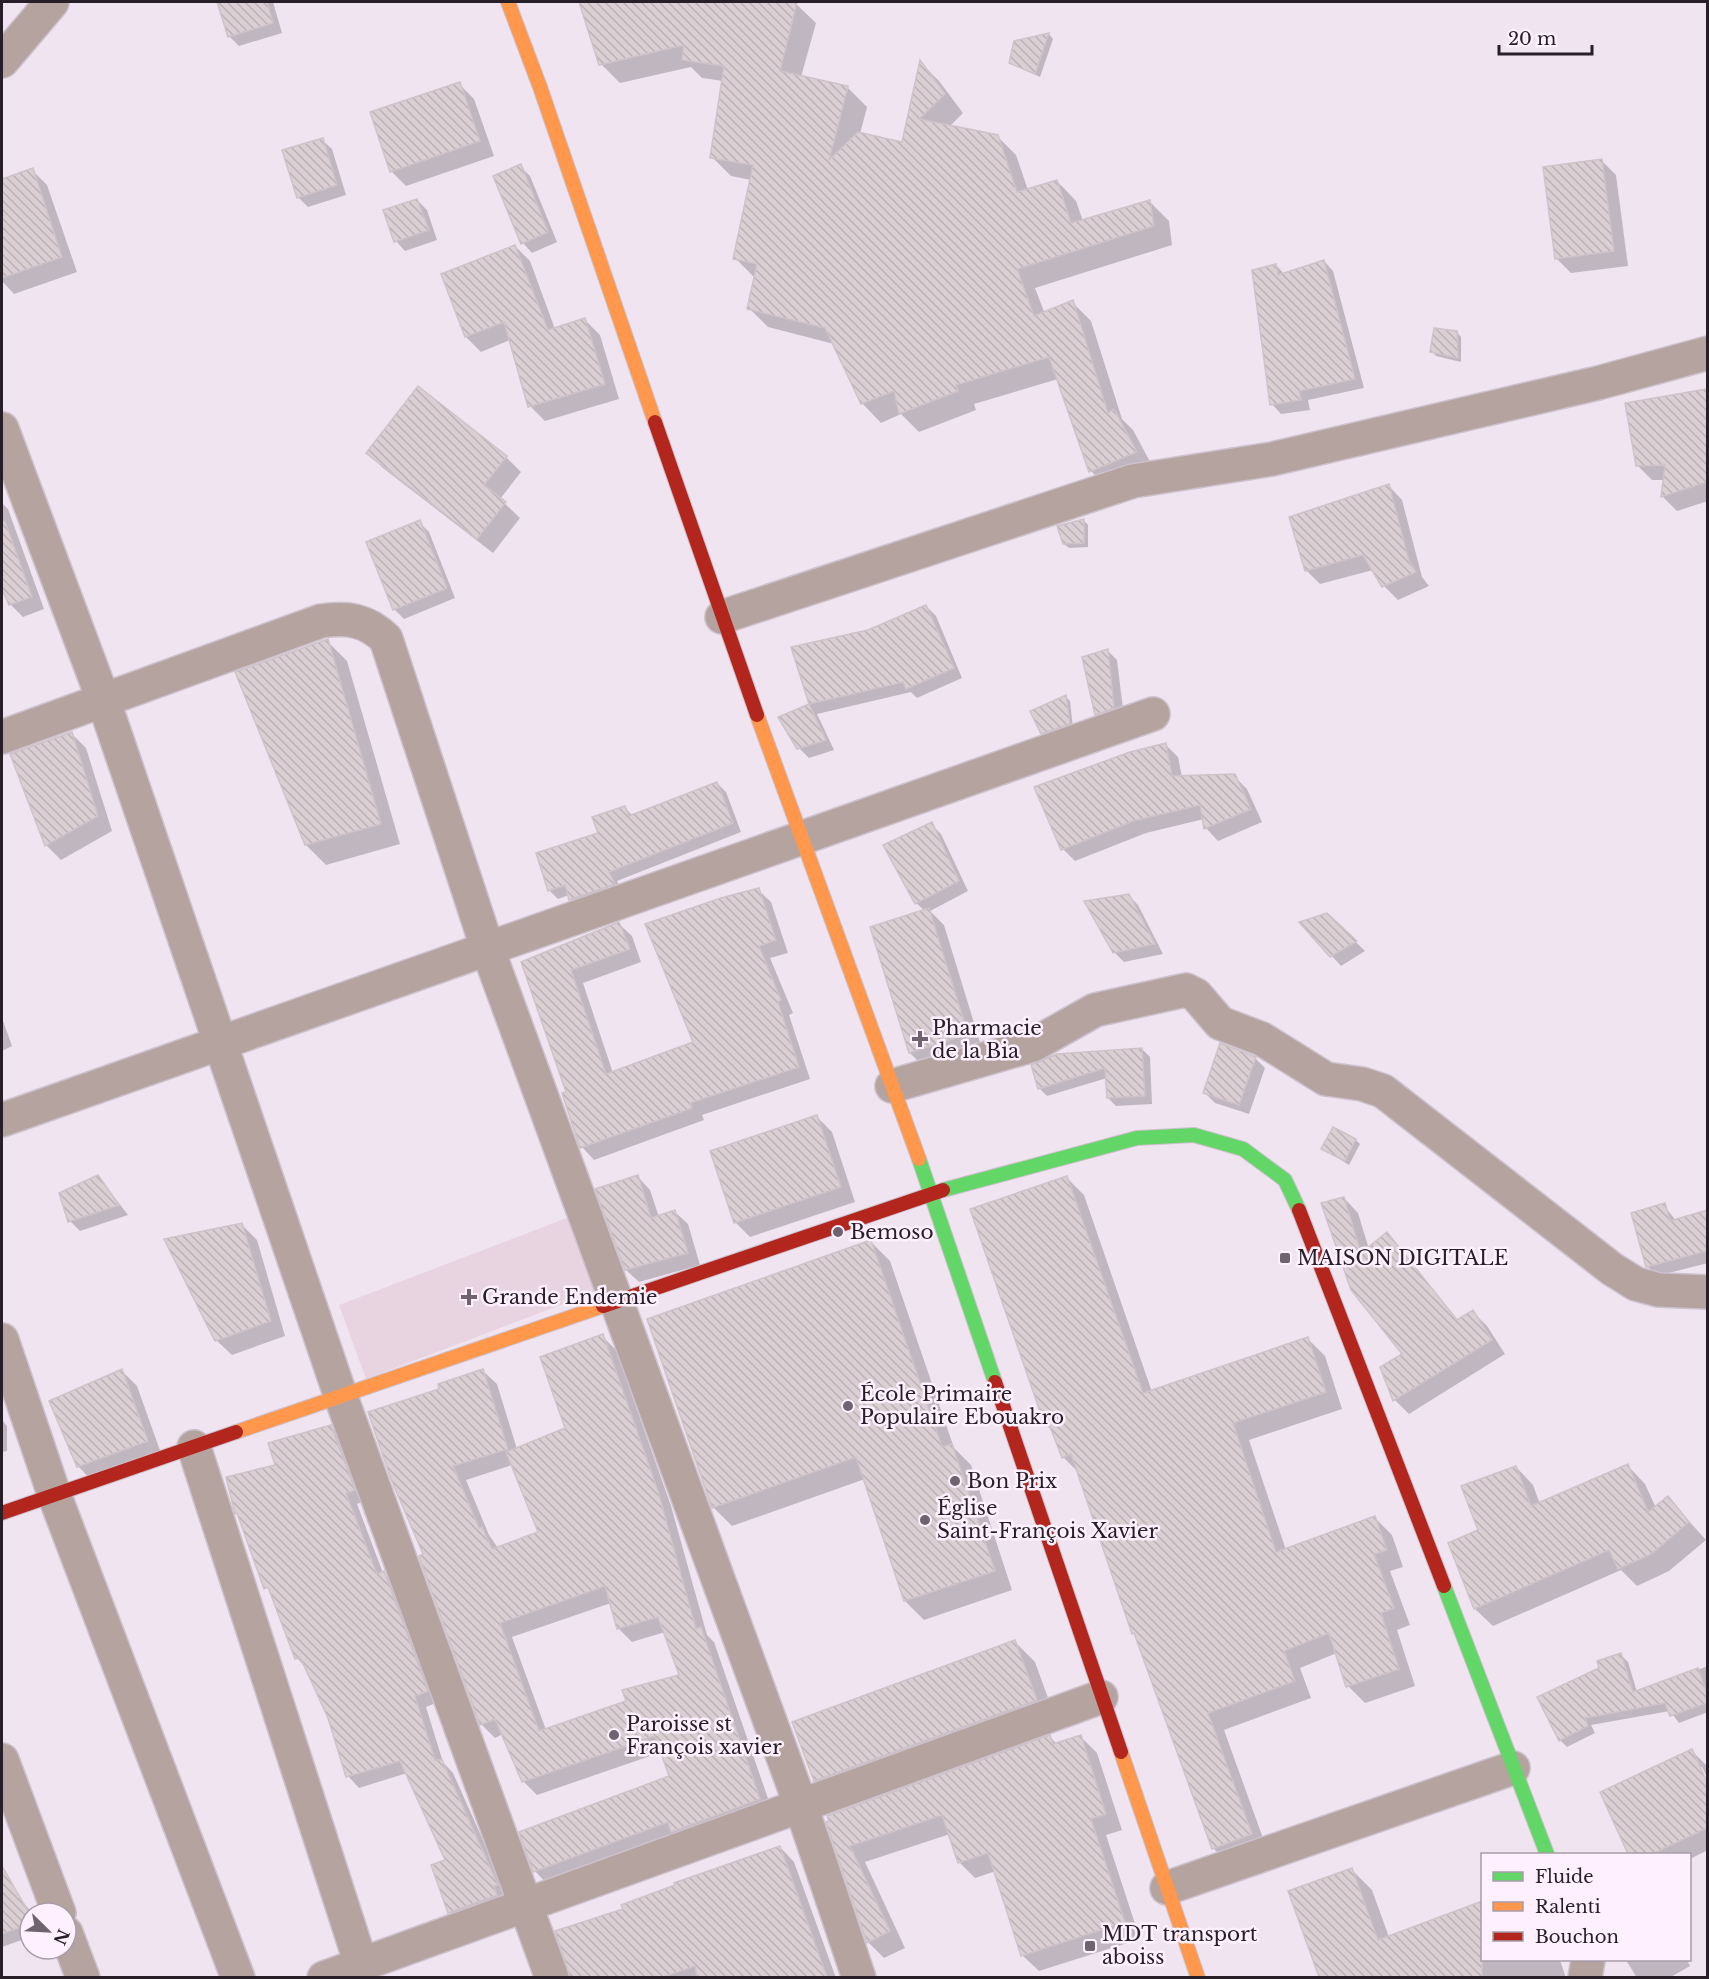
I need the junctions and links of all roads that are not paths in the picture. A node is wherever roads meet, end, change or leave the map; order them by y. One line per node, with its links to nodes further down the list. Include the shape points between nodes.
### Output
1 (52, 2): 3 (street)
2 (508, 2): 7 (main road)
3 (2, 61)
4 (1707, 353): 7 (street, via 1598,383 1272,459 1133,481)
5 (2, 429): 6 (street)
6 (9, 473): 8 (street)
7 (722, 617): 11 (main road)
8 (103, 699): 10 (street); 12 (street, via 321,621 356,620 375,628 386,639); 13 (street)
9 (1153, 714): 11 (street)
10 (2, 737)
11 (802, 838): 12 (street); 14 (main road)
12 (488, 950): 13 (street); 18 (street)
13 (219, 1045): 15 (street); 20 (street)
14 (892, 1086): 16 (main road); 17 (street, via 1033,1045 1095,1010 1186,990 1196,995 1220,1023 1262,1039 1326,1079 1383,1091 1636,1284 1659,1290)
15 (2, 1120)
16 (931, 1193): 18 (main road); 24 (main road); 26 (main road, via 1137,1138 1194,1135 1244,1149 1285,1180)
17 (1707, 1292)
18 (615, 1302): 20 (main road); 27 (street)
19 (2, 1340): 22 (street)
20 (341, 1397): 21 (main road); 31 (street)
21 (194, 1447): 22 (main road); 34 (street)
22 (54, 1494): 23 (main road); 36 (street)
23 (2, 1513)
24 (1101, 1697): 27 (street); 29 (main road)
25 (2, 1760): 30 (street)
26 (1513, 1768): 28 (main road); 29 (street)
27 (801, 1806): 31 (street); 39 (street)
28 (1547, 1853)
29 (1167, 1888): 40 (main road)
30 (54, 1901)
31 (526, 1905): 34 (street); 38 (street)
32 (77, 1961): 35 (street)
33 (1588, 1961): 41 (street)
34 (361, 1964): 37 (street)
35 (83, 1977)
36 (238, 1977)
37 (324, 1977)
38 (552, 1977)
39 (859, 1977)
40 (1198, 1977)
41 (1585, 1977)

